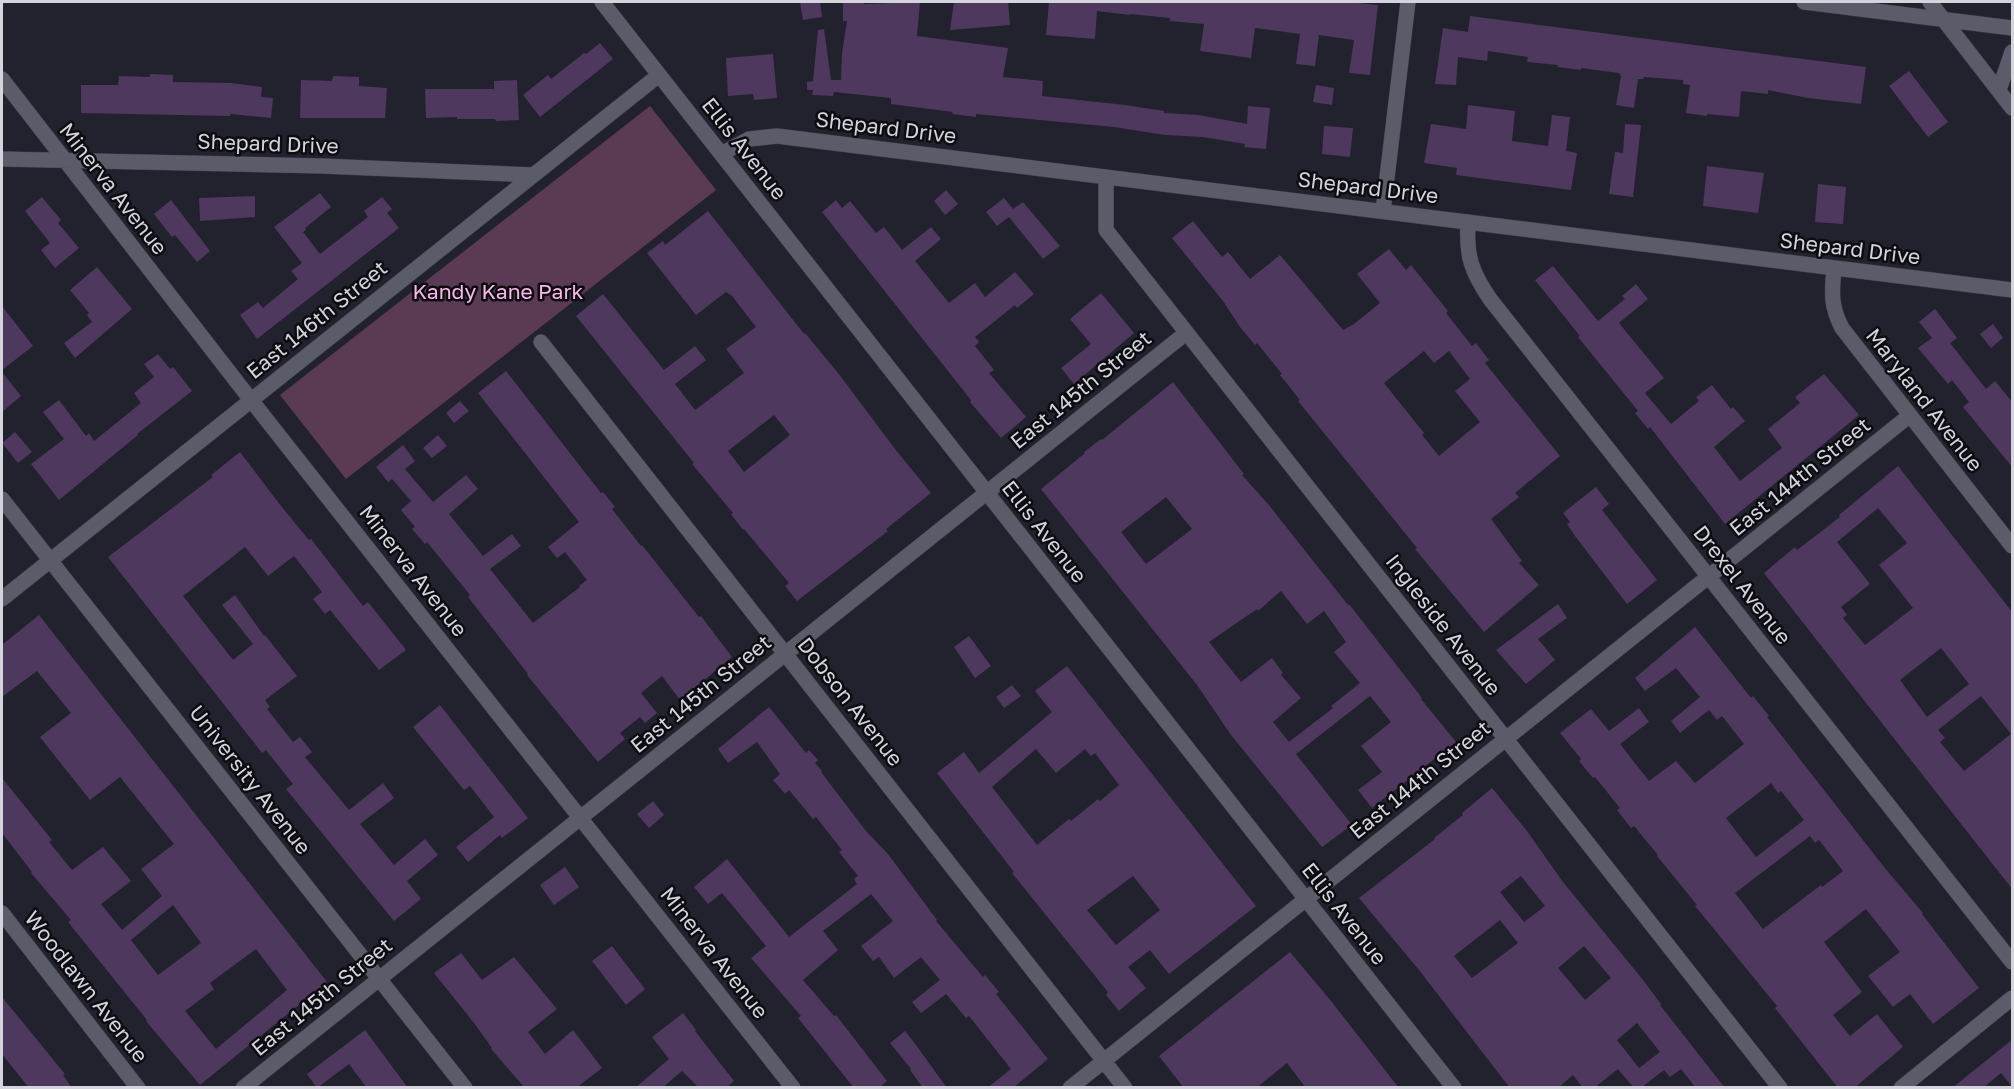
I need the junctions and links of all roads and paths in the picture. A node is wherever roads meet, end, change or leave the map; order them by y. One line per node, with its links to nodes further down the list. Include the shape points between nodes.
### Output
1 (602, 2): 8 (street, Ellis Avenue)
2 (1408, 2): 17 (street)
3 (1804, 2): 5 (street)
4 (1930, 2): 5 (street)
5 (1943, 19): 6 (street); 10 (street)
6 (2013, 28)
7 (2013, 52): 10 (street)
8 (659, 75): 12 (street, Ellis Avenue); 15 (street, East 146th Street)
9 (2, 79): 14 (street, Minerva Avenue)
10 (1999, 90): 11 (street)
11 (2013, 108)
12 (721, 154): 16 (street, Shepard Drive, via 749,139 777,136); 25 (street, Ellis Avenue)
13 (2, 159): 14 (street, Shepard Drive)
14 (64, 160): 15 (street, Shepard Drive); 23 (street, Minerva Avenue)
15 (534, 175): 23 (street, East 146th Street)
16 (1106, 177): 17 (street, Shepard Drive); 21 (street, Ingleside Avenue, via 1106,230)
17 (1383, 211): 18 (street, Shepard Drive)
18 (1468, 222): 19 (street, Shepard Drive); 29 (street, Drexel Avenue, via 1469,256 1476,279)
19 (1834, 268): 20 (street, Shepard Drive); 24 (street, Maryland Avenue, via 1834,313)
20 (2013, 290)
21 (1186, 333): 25 (street, East 145th Street); 32 (street, Ingleside Avenue)
22 (541, 342): 31 (street, Dobson Avenue)
23 (251, 400): 28 (street, East 146th Street); 33 (street, Minerva Avenue)
24 (1910, 416): 27 (street, Maryland Avenue); 29 (street, East 144th Street)
25 (987, 492): 31 (street, East 145th Street); 34 (street, Ellis Avenue)
26 (2, 499): 28 (street, University Avenue)
27 (2013, 546)
28 (50, 560): 30 (street, East 146th Street); 37 (street, University Avenue)
29 (1708, 577): 32 (street, East 144th Street); 36 (street, Drexel Avenue)
30 (2, 599)
31 (785, 653): 33 (street, East 145th Street); 39 (street, Dobson Avenue)
32 (1505, 739): 34 (street, East 144th Street); 47 (street, Ingleside Avenue)
33 (580, 818): 37 (street, East 145th Street); 43 (street, Minerva Avenue)
34 (1306, 899): 39 (street, East 144th Street); 46 (street, Ellis Avenue)
35 (2, 913): 40 (street, Woodlawn Avenue)
36 (2013, 962)
37 (379, 978): 41 (street, East 145th Street); 42 (street, University Avenue)
38 (2013, 998): 48 (street)
39 (1104, 1060): 44 (street, East 144th Street); 45 (street, Dobson Avenue)
40 (138, 1088)
41 (243, 1088)
42 (465, 1088)
43 (793, 1088)
44 (1070, 1088)
45 (1125, 1088)
46 (1454, 1088)
47 (1780, 1088)
48 (1901, 1088)

